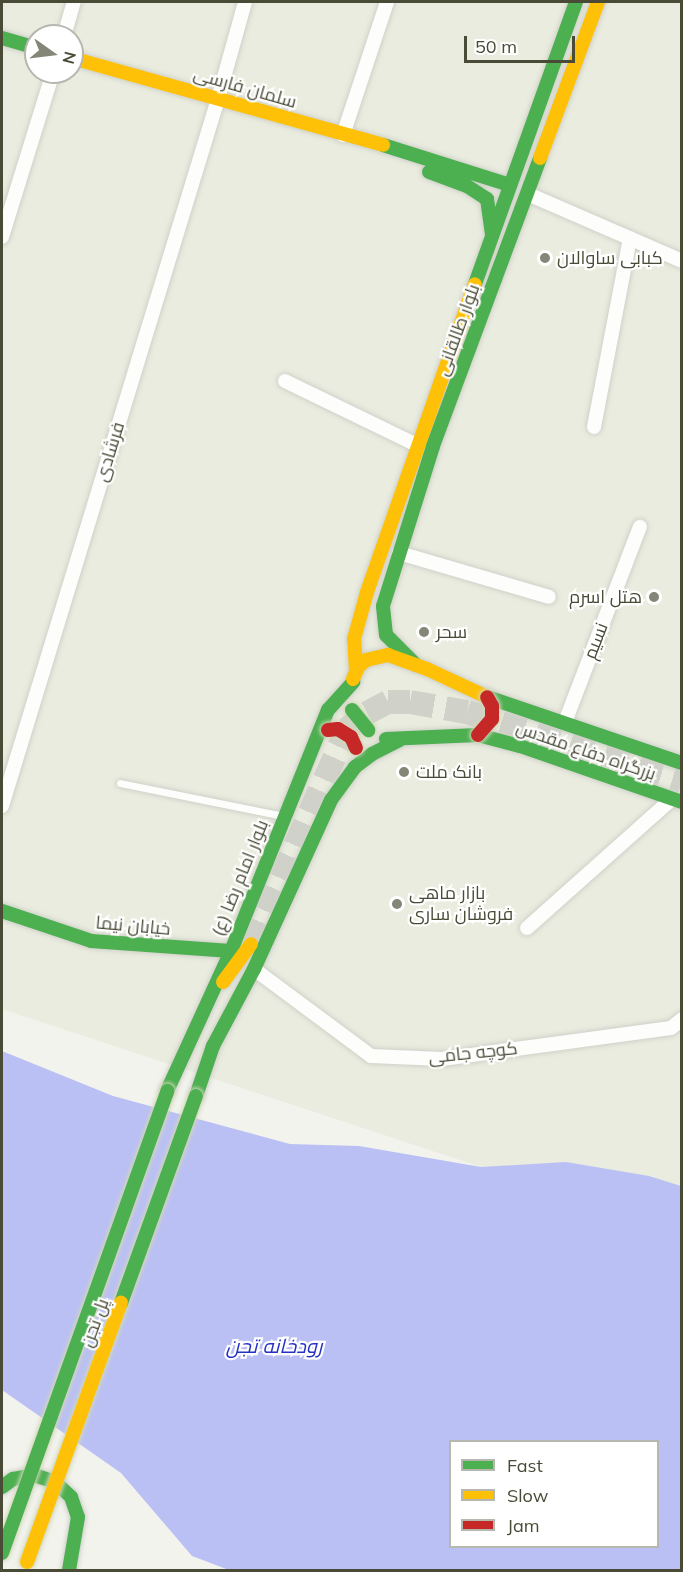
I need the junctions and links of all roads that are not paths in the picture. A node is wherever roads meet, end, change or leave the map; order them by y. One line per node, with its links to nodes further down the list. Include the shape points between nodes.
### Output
1 (74, 2): 6 (street)
2 (245, 2): 11 (street, فرشادی)
3 (387, 2): 12 (street)
4 (576, 2): 14 (main road, بلوار طالقانی)
5 (598, 2): 15 (main road, بلوار طالقانی)
6 (68, 24)
7 (2, 38): 8 (main road)
8 (24, 44)
9 (84, 61): 11 (main road, سلمان فارسی)
10 (48, 84): 17 (street)
11 (218, 99): 12 (main road, سلمان فارسی); 39 (street, فرشادی)
12 (342, 135): 13 (main road, سلمان فارسی)
13 (409, 154): 14 (main road, سلمان فارسی); 16 (main road, سلمان فارسی, via 420,169 467,186 486,200)
14 (510, 185): 15 (main road); 16 (main road, بلوار طالقانی)
15 (525, 200): 18 (street); 24 (main road, بلوار طالقانی, via 433,446)
16 (492, 236): 22 (main road, بلوار طالقانی)
17 (2, 237)
18 (630, 238): 19 (street); 21 (street)
19 (681, 261)
20 (285, 381): 22 (street)
21 (594, 428)
22 (417, 445): 27 (main road, بلوار طالقانی, via 354,639)
23 (640, 527): 30 (street, نسیم)
24 (399, 553): 25 (street); 26 (main road, بلوار طالقانی, via 383,606 386,635)
25 (549, 597)
26 (416, 665): 27 (main road, بلوار امام رضا (ع), via 382,655 366,660); 28 (main road, بزرگراه دفاع مقدس)
27 (354, 677): 32 (main road, بلوار طالقانی, bridge, via 352,710 380,738); 34 (main road, بلوار امام رضا (ع), via 328,710)
28 (487, 697): 29 (main road, بزرگراه دفاع مقدس); 31 (main road, bridge, via 492,719)
29 (520, 708): 30 (main road, بزرگراه دفاع مقدس); 33 (main road, via 503,711 496,722 497,734)
30 (565, 722): 35 (main road, بزرگراه دفاع مقدس)
31 (478, 735): 32 (main road, بزرگراه دفاع مقدس); 33 (main road, بزرگراه دفاع مقدس)
32 (400, 740): 36 (main road, via 372,754)
33 (511, 744): 38 (main road, بزرگراه دفاع مقدس)
34 (312, 745): 36 (main road, bridge, via 328,730 338,729 351,737 357,760); 40 (main road, بلوار امام رضا (ع))
35 (681, 763)
36 (352, 771): 45 (main road, via 331,800)
37 (120, 783): 40 (lane)
38 (676, 800): 42 (street)
39 (2, 806)
40 (284, 816): 44 (main road, بلوار امام رضا (ع))
41 (2, 911): 44 (main road, خیابان نیما, via 91,941)
42 (527, 928)
43 (251, 944): 46 (main road)
44 (231, 951): 46 (main road, بلوار امام رضا (ع))
45 (254, 969): 47 (street, کوچه جامی, via 371,1056 442,1059 671,1028); 51 (main road, پل تجن, bridge, via 213,1046)
46 (212, 993): 48 (main road, بلوار امام رضا (ع))
47 (681, 1019)
48 (167, 1091): 50 (main road, پل تجن, bridge)
49 (2, 1487): 52 (main road, via 12,1479 34,1475 55,1482 71,1497 78,1517)
50 (2, 1555)
51 (26, 1566)
52 (69, 1570)

